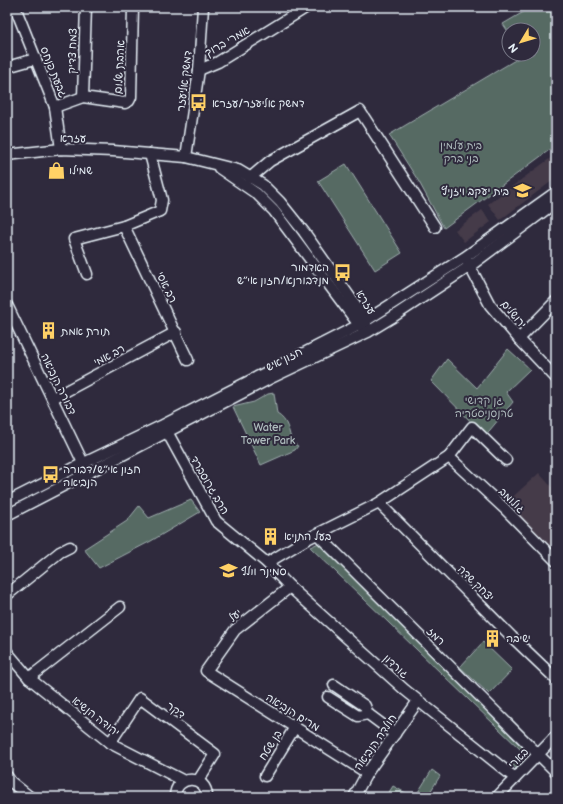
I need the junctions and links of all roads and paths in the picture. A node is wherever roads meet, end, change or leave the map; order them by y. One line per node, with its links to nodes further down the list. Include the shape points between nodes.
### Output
1 (14, 7): 6 (street, גבעת פנחס)
2 (86, 7): 9 (street, צמח צדיק)
3 (133, 7): 9 (street, אהבת שלום, via 131,98 125,103)
4 (203, 7): 8 (street, דמשק אליעזר)
5 (307, 7): 8 (street, אמרי ברוך, via 218,62)
6 (35, 59): 7 (street); 10 (street, גבעת פנחס)
7 (7, 67)
8 (199, 70): 14 (street, דמשק אליעזר)
9 (83, 97): 10 (street, אהבת שלום)
10 (55, 107): 11 (street, גבעת פנחס)
11 (60, 149): 12 (street, עזרא); 13 (street, עזרא)
12 (150, 154): 14 (street, עזרא); 19 (street, via 162,200 160,211)
13 (7, 155)
14 (186, 157): 15 (street, עזרא)
15 (211, 162): 16 (street, עזרא, via 238,170); 25 (street, עזרא, via 257,194 274,211)
16 (250, 178): 20 (street, via 270,161 360,111); 25 (street, עזרא, via 263,185 280,202 304,232)
17 (556, 192): 21 (street, חזון איש)
18 (556, 202): 21 (street, חזון איש)
19 (124, 226): 22 (street, via 74,239); 26 (street, רב אסי)
20 (435, 227)
21 (467, 261): 25 (street, חזון איש); 27 (street, חזון איש, via 391,318); 28 (street, ירושלים, via 490,305)
22 (87, 274)
23 (556, 300): 28 (street)
24 (7, 305): 31 (street, דבורה הנביאה)
25 (362, 322): 27 (street, עזרא); 32 (street, חזון איש)
26 (176, 332): 29 (street, רב אסי); 31 (street, רב אמי)
27 (368, 332): 32 (street, חזון איש)
28 (520, 339): 30 (street, ירושלים)
29 (188, 360)
30 (556, 378)
31 (53, 398): 35 (street, דבורה הנביאה)
32 (165, 429): 35 (street, חזון איש); 36 (street, חזון איש); 43 (street, הרב גרוסברד, via 216,522)
33 (449, 456): 34 (street, via 472,427); 38 (street); 42 (street, גולומב)
34 (506, 460)
35 (84, 463): 36 (street, דבורה הנביאה); 37 (street, חזון איש)
36 (89, 473): 39 (street, חזון איש)
37 (7, 502)
38 (379, 503): 40 (street); 50 (street, יצחק שדה)
39 (7, 514)
40 (317, 534): 43 (street); 59 (street, רמז)
41 (70, 547): 45 (street, via 60,552)
42 (556, 561)
43 (267, 563): 44 (street, גורדון)
44 (290, 587): 48 (street, יעל, via 235,630); 53 (street, גורדון)
45 (7, 595)
46 (120, 607): 49 (street)
47 (7, 652): 49 (street, יהודה הנשיא)
48 (206, 671): 55 (street, מרים הנביאה)
49 (29, 678): 58 (street, יהודה הנשיא)
50 (556, 679)
51 (334, 685): 54 (street, via 365,706)
52 (328, 696): 54 (street, via 358,716)
53 (418, 701): 56 (street, חולדה הנביאה); 63 (street, גורדון)
54 (368, 714): 56 (street)
55 (295, 727): 61 (street, מרים הנביאה); 62 (street, בן שטח)
56 (395, 734): 61 (street, חולדה הנביאה)
57 (556, 736): 59 (street, בארי)
58 (110, 743): 65 (street, יהודה הנשיא); 66 (street, דקר, via 140,698 215,754)
59 (538, 755): 60 (street, רמז); 63 (street, בארי)
60 (556, 772)
61 (367, 773): 70 (street, חולדה הנביאה)
62 (265, 776)
63 (515, 778): 71 (street, בארי)
64 (8, 781): 67 (street)
65 (184, 781): 66 (street); 68 (street, via 176,789)
66 (198, 781): 69 (street, via 206,788)
67 (30, 797)
68 (175, 797)
69 (207, 797)
70 (354, 797)
71 (497, 797)

